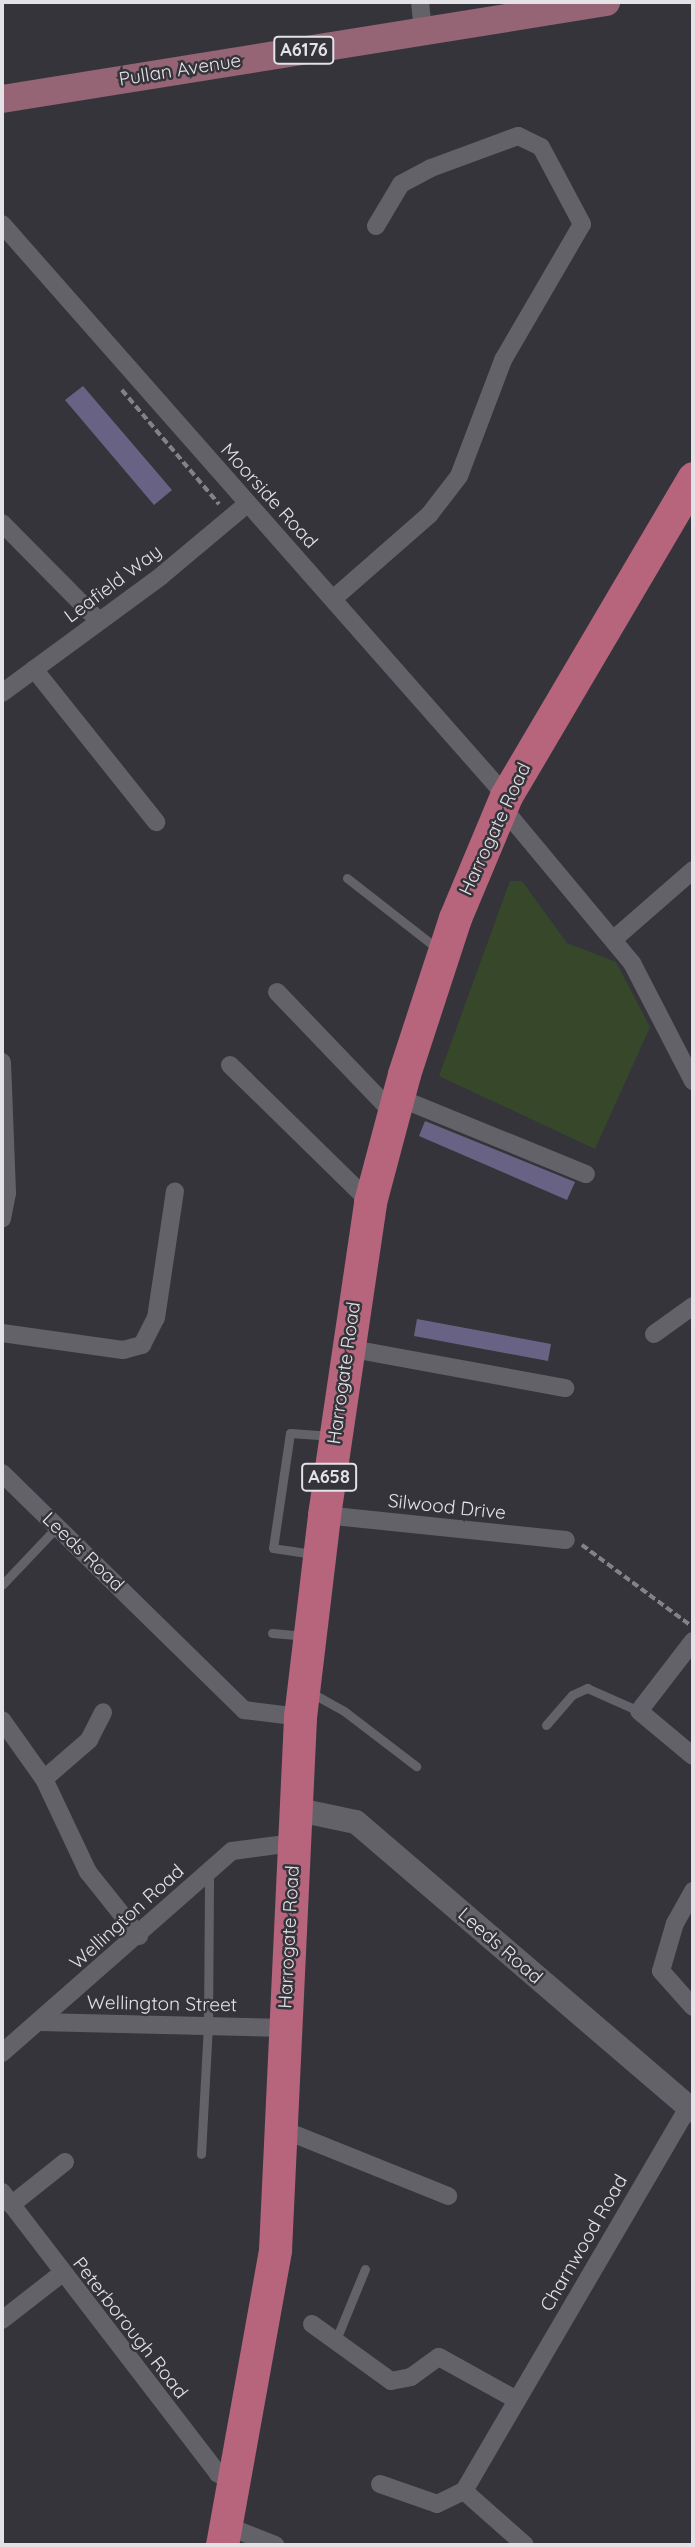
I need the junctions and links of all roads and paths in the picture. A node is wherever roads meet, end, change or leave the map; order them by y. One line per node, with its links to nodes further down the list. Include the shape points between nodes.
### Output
1 (420, 2): 3 (street)
2 (606, 2): 3 (main road, Pullan Avenue / A6176)
3 (423, 30): 4 (main road, Pullan Avenue / A6176)
4 (2, 99)
5 (2, 224): 9 (street, Moorside Road)
6 (376, 226): 12 (street, via 401,184 518,136 541,147 582,224 503,360 459,476 429,515)
7 (117, 385): 10 (path)
8 (693, 478): 16 (highway, Harrogate Road / A658)
9 (247, 504): 12 (street, Moorside Road); 13 (street, Leafield Way)
10 (226, 512)
11 (2, 523): 13 (street)
12 (333, 599): 16 (street, Moorside Road)
13 (99, 621): 14 (street, Leafield Way)
14 (34, 669): 15 (street, Leafield Way); 17 (street)
15 (2, 693)
16 (504, 802): 20 (street, Moorside Road, via 576,902); 21 (highway, Harrogate Road / A658)
17 (156, 822)
18 (693, 870): 20 (street)
19 (347, 878): 21 (lane)
20 (614, 939): 25 (street, Moorside Road, via 632,963)
21 (444, 953): 26 (highway, Harrogate Road / A658)
22 (277, 992): 26 (street)
23 (230, 1065): 29 (street)
24 (3, 1071): 30 (street, via 7,1193)
25 (693, 1081)
26 (395, 1105): 27 (street); 29 (highway, Harrogate Road / A658)
27 (586, 1174)
28 (175, 1191): 32 (street, via 156,1318 142,1345 123,1350)
29 (370, 1202): 34 (highway, Harrogate Road / A658)
30 (2, 1219)
31 (693, 1306): 33 (street)
32 (2, 1333)
33 (654, 1334)
34 (347, 1348): 35 (street); 36 (highway, Harrogate Road / A658)
35 (565, 1388)
36 (335, 1436): 38 (highway, Harrogate Road / A658); 41 (lane, via 290,1433 273,1548)
37 (2, 1473): 39 (street, Leeds Road)
38 (324, 1515): 40 (street, Silwood Drive); 41 (highway, Harrogate Road / A658)
39 (57, 1527): 42 (lane); 47 (street, Leeds Road, via 244,1710)
40 (566, 1540): 43 (path, via 589,1547)
41 (318, 1555): 45 (highway, Harrogate Road / A658)
42 (2, 1585)
43 (693, 1627)
44 (272, 1633): 45 (lane)
45 (309, 1636): 47 (highway, Harrogate Road / A658)
46 (693, 1641): 48 (street)
47 (302, 1703): 53 (lane, via 344,1711); 55 (highway, Harrogate Road / A658)
48 (639, 1711): 51 (lane, via 587,1688 572,1695); 52 (street)
49 (103, 1712): 54 (street, via 89,1740)
50 (2, 1720): 54 (street)
51 (546, 1725)
52 (693, 1756)
53 (416, 1766)
54 (44, 1779): 59 (street, via 88,1872)
55 (294, 1809): 56 (highway, Harrogate Road / A658); 65 (street, Leeds Road, via 356,1822)
56 (293, 1843): 57 (street, Wellington Road, via 232,1851); 63 (highway, Harrogate Road / A658)
57 (209, 1871): 59 (street, Wellington Road); 62 (lane)
58 (693, 1891): 60 (street, via 675,1923 661,1971)
59 (139, 1936): 61 (street, Wellington Road)
60 (693, 2007)
61 (39, 2022): 62 (street, Wellington Street); 64 (street, Wellington Road)
62 (208, 2026): 63 (street, Wellington Street); 67 (lane)
63 (284, 2028): 66 (highway, Harrogate Road / A658)
64 (2, 2053)
65 (691, 2109): 76 (street, Charnwood Road)
66 (284, 2130): 69 (street); 77 (highway, Harrogate Road / A658, via 275,2250)
67 (201, 2154)
68 (65, 2162): 70 (street)
69 (448, 2196)
70 (6, 2198): 72 (street, Peterborough Road)
71 (365, 2269): 75 (lane)
72 (61, 2274): 73 (street); 77 (street, Peterborough Road, via 218,2474)
73 (2, 2320)
74 (312, 2324): 75 (street)
75 (335, 2342): 76 (street, via 391,2381 411,2377 439,2357)
76 (517, 2400): 79 (street, Charnwood Road)
77 (236, 2478): 80 (highway, Harrogate Road / A658)
78 (380, 2484): 79 (street, via 437,2504)
79 (464, 2491): 82 (street)
80 (224, 2536): 81 (street)
81 (275, 2545)
82 (526, 2545)

